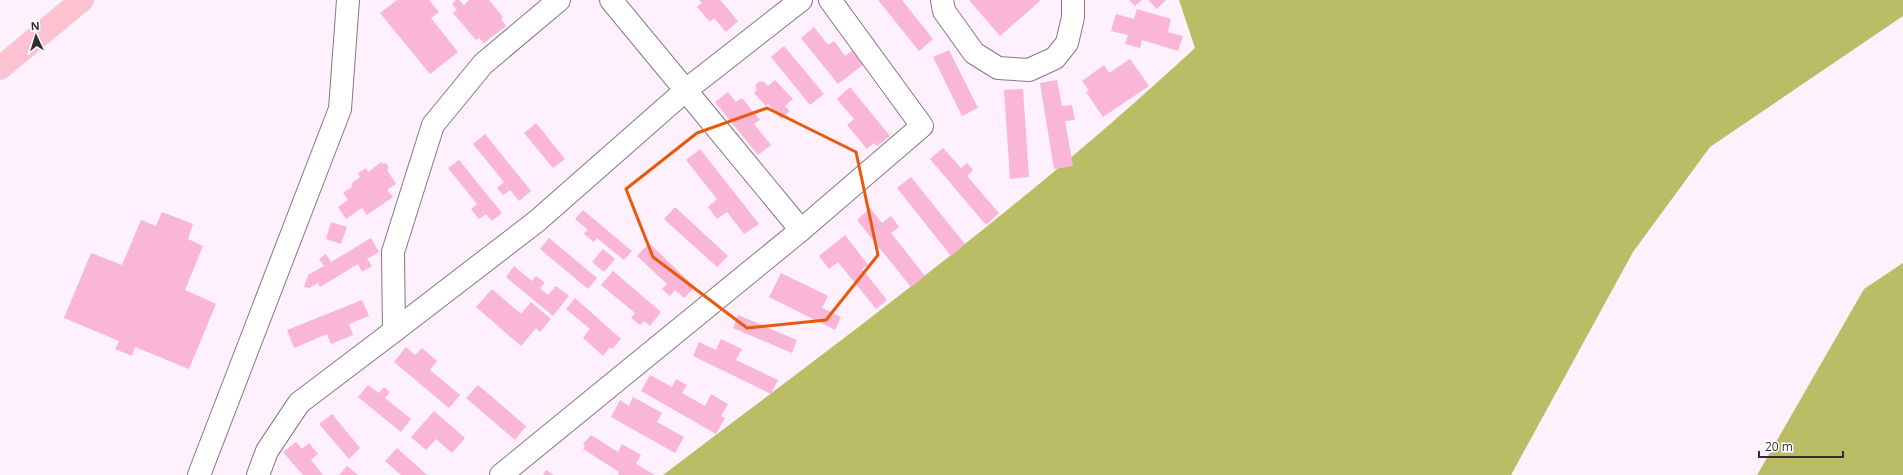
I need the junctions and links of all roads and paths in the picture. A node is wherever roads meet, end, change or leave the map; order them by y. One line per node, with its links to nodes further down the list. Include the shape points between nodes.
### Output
1 (82, 0): 9 (main road)
2 (348, 0): 13 (street, via 340,109)
3 (559, 0): 12 (street, via 483,64 433,124 393,252)
4 (611, 0): 10 (street)
5 (801, 0): 10 (street)
6 (830, 0): 11 (street, via 922,126)
7 (942, 0): 8 (street, via 944,11 974,53 998,68 1029,70 1055,58 1067,43 1074,17)
8 (1073, 0)
9 (0, 68)
10 (686, 90): 11 (street); 12 (street, via 536,222)
11 (801, 230): 15 (street)
12 (394, 331): 14 (street, via 299,403 267,451)
13 (199, 475)
14 (258, 475)
15 (501, 475)

